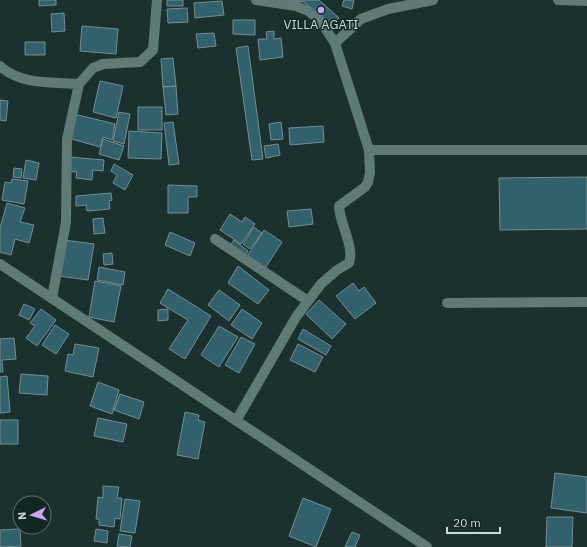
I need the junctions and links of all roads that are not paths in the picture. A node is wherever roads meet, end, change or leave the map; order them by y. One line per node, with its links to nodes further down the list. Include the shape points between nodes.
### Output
1 (157, 0): 8 (street, via 153,50 140,62 103,64 93,68)
2 (256, 0): 6 (street, via 296,6 308,11 319,19)
3 (433, 0): 6 (street, via 388,9 361,20)
4 (558, 0): 5 (street)
5 (587, 1)
6 (335, 43): 9 (street)
7 (0, 66): 8 (street, via 8,74 32,81)
8 (79, 84): 13 (street, via 67,138 66,222)
9 (369, 150): 10 (street); 14 (street, via 368,182 339,206 349,245 349,263 321,284)
10 (587, 150)
11 (215, 239): 14 (street)
12 (0, 264): 13 (street)
13 (52, 298): 17 (street)
14 (308, 301): 17 (street, via 296,317)
15 (587, 302): 16 (street)
16 (447, 303)
17 (236, 421): 18 (street)
18 (427, 547)

